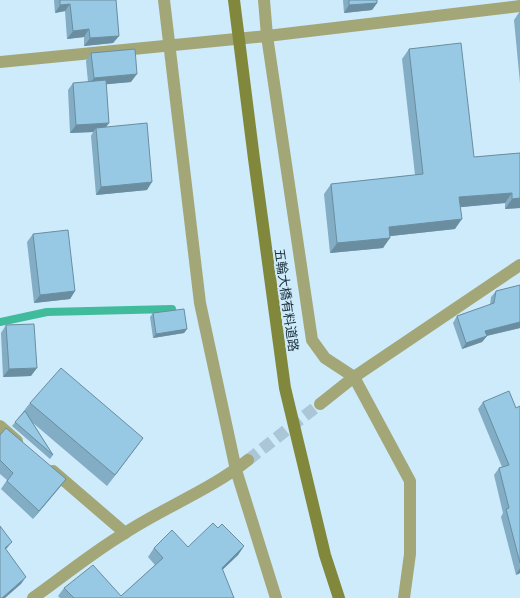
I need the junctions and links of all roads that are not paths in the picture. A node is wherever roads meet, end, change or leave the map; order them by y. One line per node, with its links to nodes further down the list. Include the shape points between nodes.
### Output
1 (164, 0): 6 (street)
2 (234, 0): 19 (main road, 五輪大橋有料道路, via 285,388)
3 (264, 0): 5 (street)
4 (520, 6): 5 (street)
5 (267, 36): 6 (street); 9 (street, via 312,340 325,358)
6 (169, 46): 7 (street); 15 (street, via 200,303)
7 (0, 62)
8 (520, 265): 9 (street)
9 (354, 377): 10 (street); 20 (street, via 410,481 410,554)
10 (320, 404)
11 (0, 426): 12 (street)
12 (24, 446)
13 (248, 460): 15 (street)
14 (42, 462): 16 (street)
15 (236, 470): 16 (street); 18 (street)
16 (125, 533): 17 (street)
17 (33, 598)
18 (276, 598)
19 (339, 598)
20 (404, 598)

